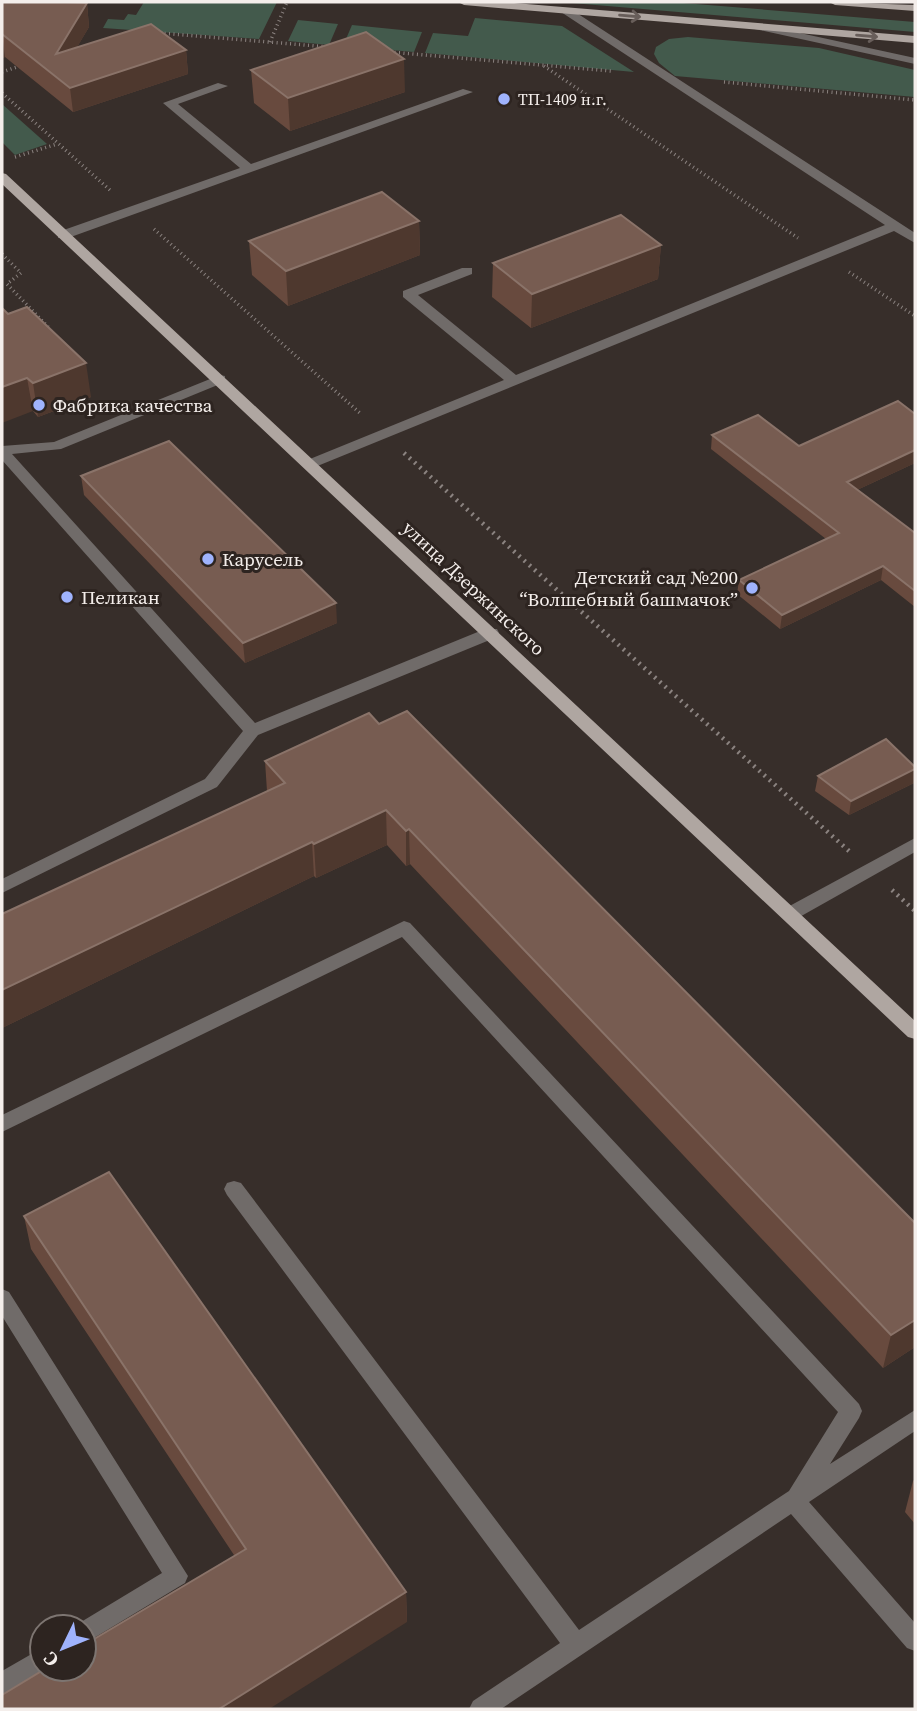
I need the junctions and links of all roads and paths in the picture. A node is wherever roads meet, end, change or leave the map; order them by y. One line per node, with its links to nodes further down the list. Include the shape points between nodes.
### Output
1 (287, 2): 9 (path)
2 (464, 2): 5 (main road)
3 (835, 2): 4 (main road)
4 (915, 8)
5 (565, 10): 6 (main road, one-way to 6); 27 (street)
6 (751, 26): 8 (main road, one-way to 8); 12 (street)
7 (150, 32): 9 (path)
8 (915, 40)
9 (270, 42): 10 (path)
10 (338, 47)
11 (379, 51): 14 (path)
12 (915, 61)
13 (26, 64): 16 (path)
14 (542, 65): 15 (path); 31 (path)
15 (611, 71)
16 (2, 72)
17 (721, 81): 21 (path)
18 (222, 86): 24 (street, via 169,103)
19 (467, 92): 24 (street)
20 (2, 93): 22 (path)
21 (915, 100)
22 (58, 143): 23 (path); 26 (path)
23 (13, 158)
24 (249, 169): 26 (street)
25 (2, 177): 28 (main road, улица Дзержинского)
26 (132, 210): 28 (street); 37 (path)
27 (895, 226): 29 (street); 31 (street)
28 (63, 234): 35 (main road, улица Дзержинского)
29 (915, 239)
30 (2, 254): 34 (path, via 21,273 7,284 49,328)
31 (824, 256): 33 (path); 36 (street)
32 (467, 271): 36 (street, via 408,294)
33 (915, 316)
34 (39, 331)
35 (220, 379): 38 (street, via 56,446); 39 (main road, улица Дзержинского)
36 (514, 381): 37 (street)
37 (383, 434): 39 (street); 43 (path)
38 (2, 451): 41 (street)
39 (310, 464): 40 (main road, улица Дзержинского)
40 (491, 633): 41 (street); 46 (main road, улица Дзержинского)
41 (252, 731): 44 (street, via 211,783)
42 (915, 844): 43 (street)
43 (869, 869): 45 (path); 46 (street)
44 (2, 887)
45 (915, 911)
46 (790, 914): 47 (main road, улица Дзержинского)
47 (915, 1032)
48 (2, 1124): 52 (street, via 404,928 851,1411)
49 (234, 1189): 55 (street)
50 (2, 1298): 53 (street, via 177,1576)
51 (915, 1419): 52 (street)
52 (794, 1503): 54 (street); 55 (street)
53 (98, 1624)
54 (915, 1640)
55 (577, 1646): 58 (street)
56 (28, 1668): 57 (street)
57 (2, 1684)
58 (481, 1709)

